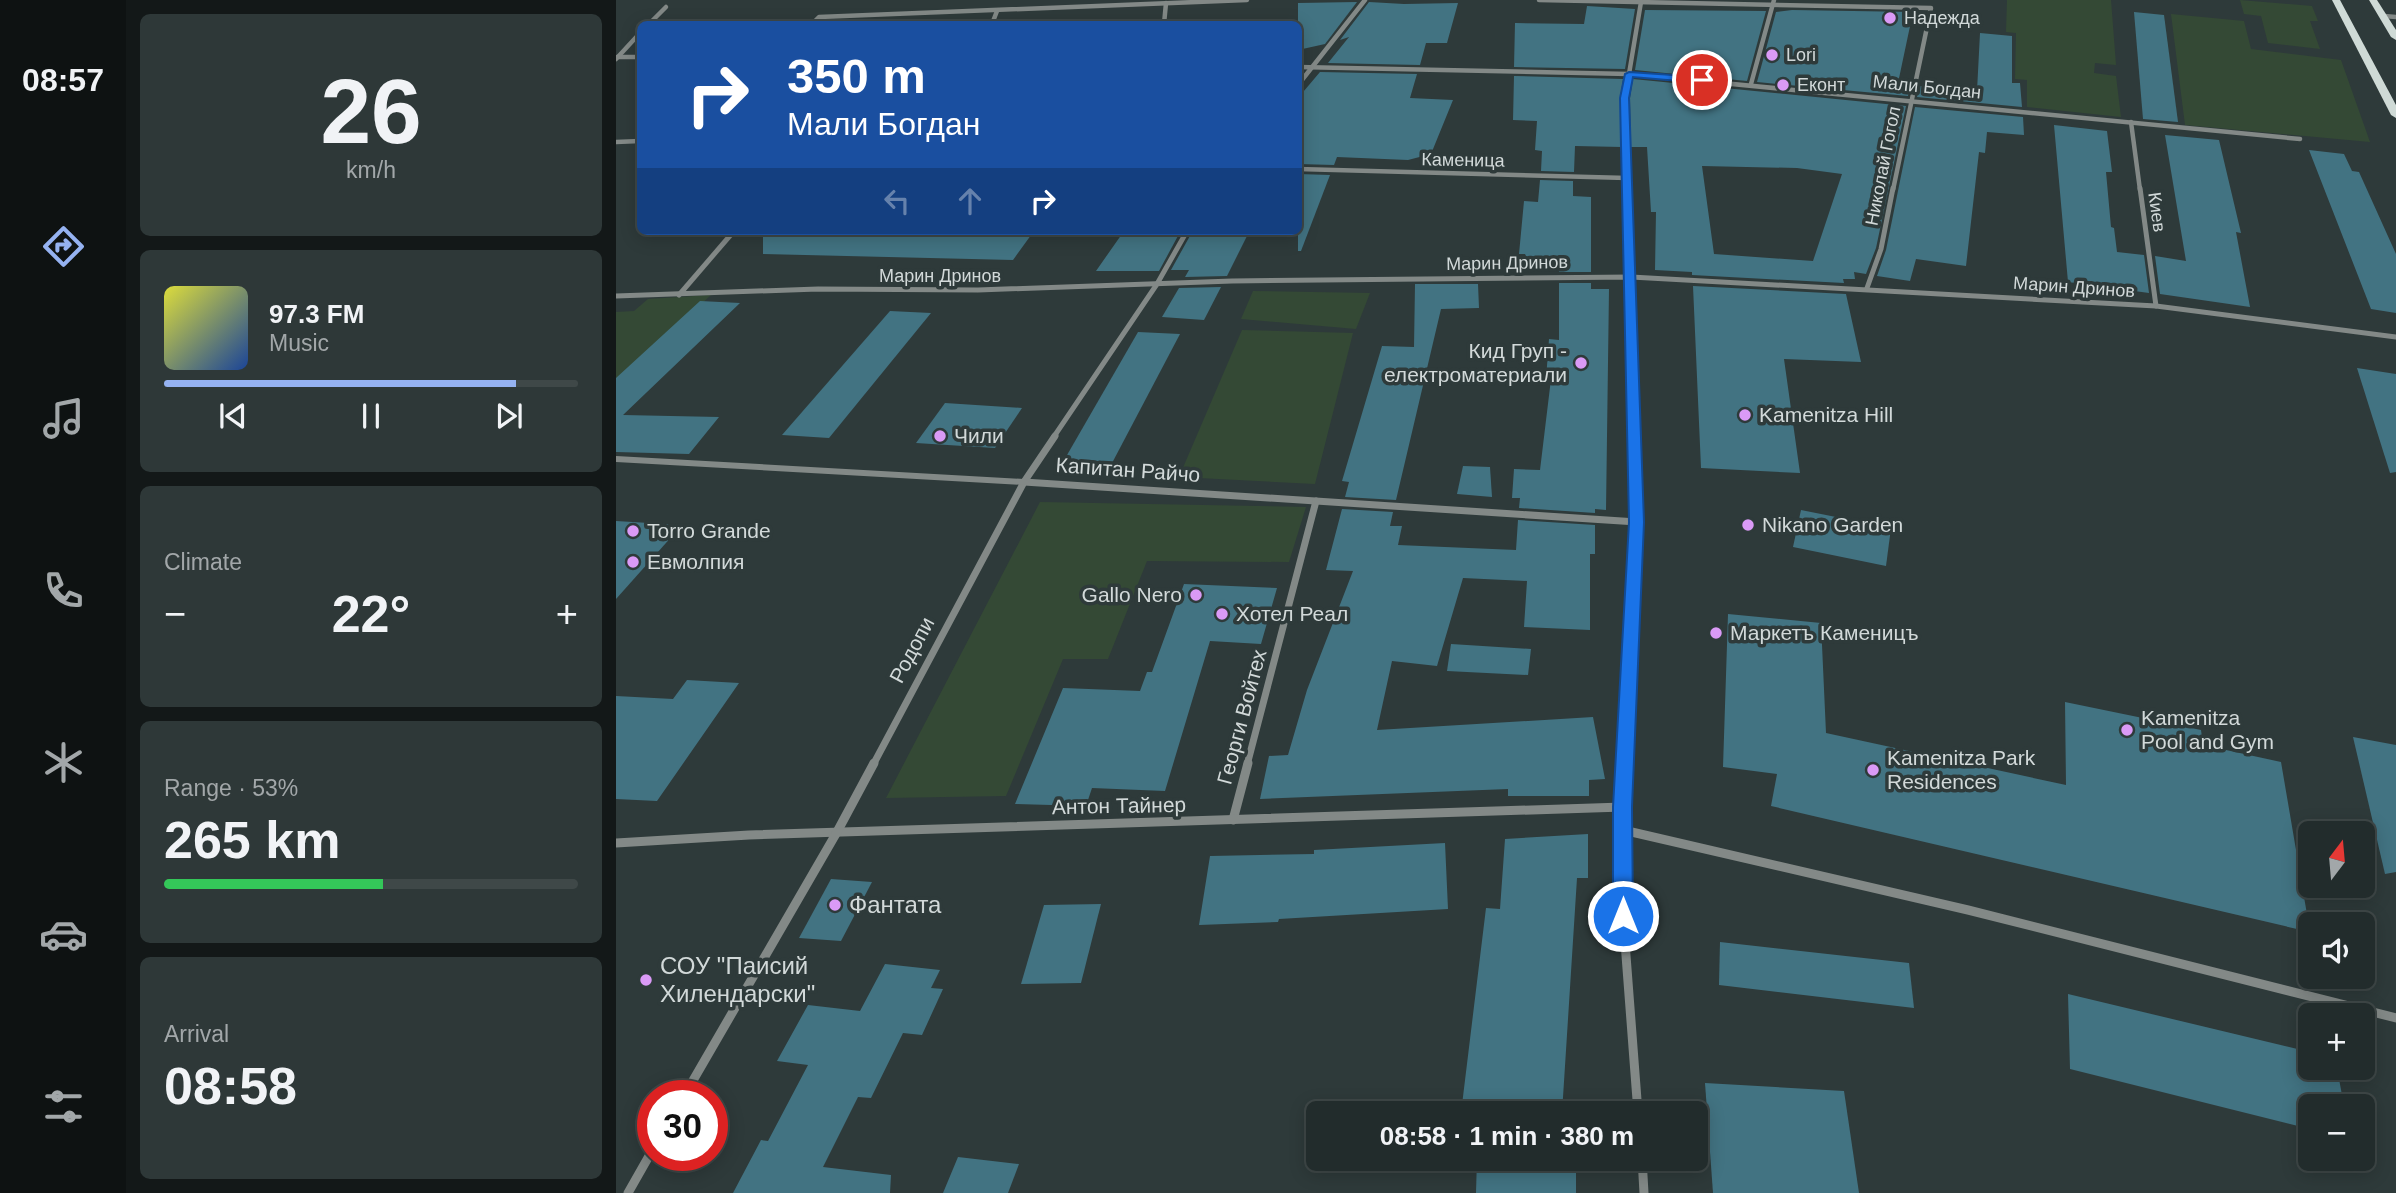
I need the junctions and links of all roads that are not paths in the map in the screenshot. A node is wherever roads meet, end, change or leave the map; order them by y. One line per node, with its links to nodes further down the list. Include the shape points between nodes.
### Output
1 (1247, 0): 8 (street)
2 (1364, 0): 23 (street)
3 (1539, 0): 7 (street)
4 (1774, 0): 9 (street)
5 (2336, 0): 28 (main road)
6 (2374, 0): 12 (main road)
7 (1641, 2): 9 (street); 24 (street)
8 (1166, 4): 11 (street); 17 (street)
9 (1774, 6): 26 (street); 27 (street, Николай Гогол, via 1931,8)
10 (666, 7): 14 (street)
11 (997, 11): 15 (street, via 819,17); 16 (street)
12 (2384, 16): 13 (street); 19 (main road)
13 (2396, 17)
14 (652, 21)
15 (815, 21)
16 (993, 21)
17 (1164, 21)
18 (637, 36): 20 (street)
19 (2396, 37)
20 (616, 57): 21 (street)
21 (637, 57)
22 (1302, 67): 23 (street, Мали Богдан)
23 (1314, 68): 24 (street, Мали Богдан); 25 (street)
24 (1629, 74): 26 (street, Мали Богдан); 34 (street, via 1625,98)
25 (1302, 81)
26 (1751, 84): 27 (street, Мали Богдан)
27 (1910, 100): 29 (street, Мали Богдан); 39 (street, Николай Гогол, via 1881,249)
28 (2396, 116)
29 (2131, 122): 30 (street, Мали Богдан); 42 (street, Киев)
30 (2300, 139)
31 (637, 141): 32 (street)
32 (616, 142)
33 (1302, 169): 34 (street, Каменица)
34 (1627, 178): 37 (street)
35 (731, 235): 40 (street)
36 (1185, 235): 38 (street, Родопи)
37 (1631, 277): 38 (street, Марин Дринов); 39 (street, Марин Дринов); 47 (street)
38 (1157, 284): 40 (street, Марин Дринов); 45 (street, Родопи)
39 (1867, 288): 42 (street, Марин Дринов)
40 (679, 295): 41 (street, Марин Дринов)
41 (616, 296)
42 (2156, 306): 43 (street, Марин Дринов)
43 (2396, 337)
44 (616, 459): 45 (street, Капитан Райчо)
45 (1024, 482): 46 (street, Капитан Райчо); 51 (street, Родопи)
46 (1316, 501): 47 (street, Капитан Райчо); 49 (street, Георги Войтех)
47 (1637, 522): 48 (street)
48 (1623, 807): 49 (street, Антон Тайнер); 50 (street)
49 (1233, 820): 51 (street, Антон Тайнер)
50 (1623, 830): 53 (street); 55 (street, via 1623,916)
51 (837, 832): 52 (street, Антон Тайнер); 54 (street, Родопи)
52 (616, 842)
53 (2396, 1018)
54 (693, 1080)
55 (1637, 1101)
56 (640, 1171): 58 (street)
57 (1643, 1171): 59 (street)
58 (628, 1193)
59 (1644, 1193)

